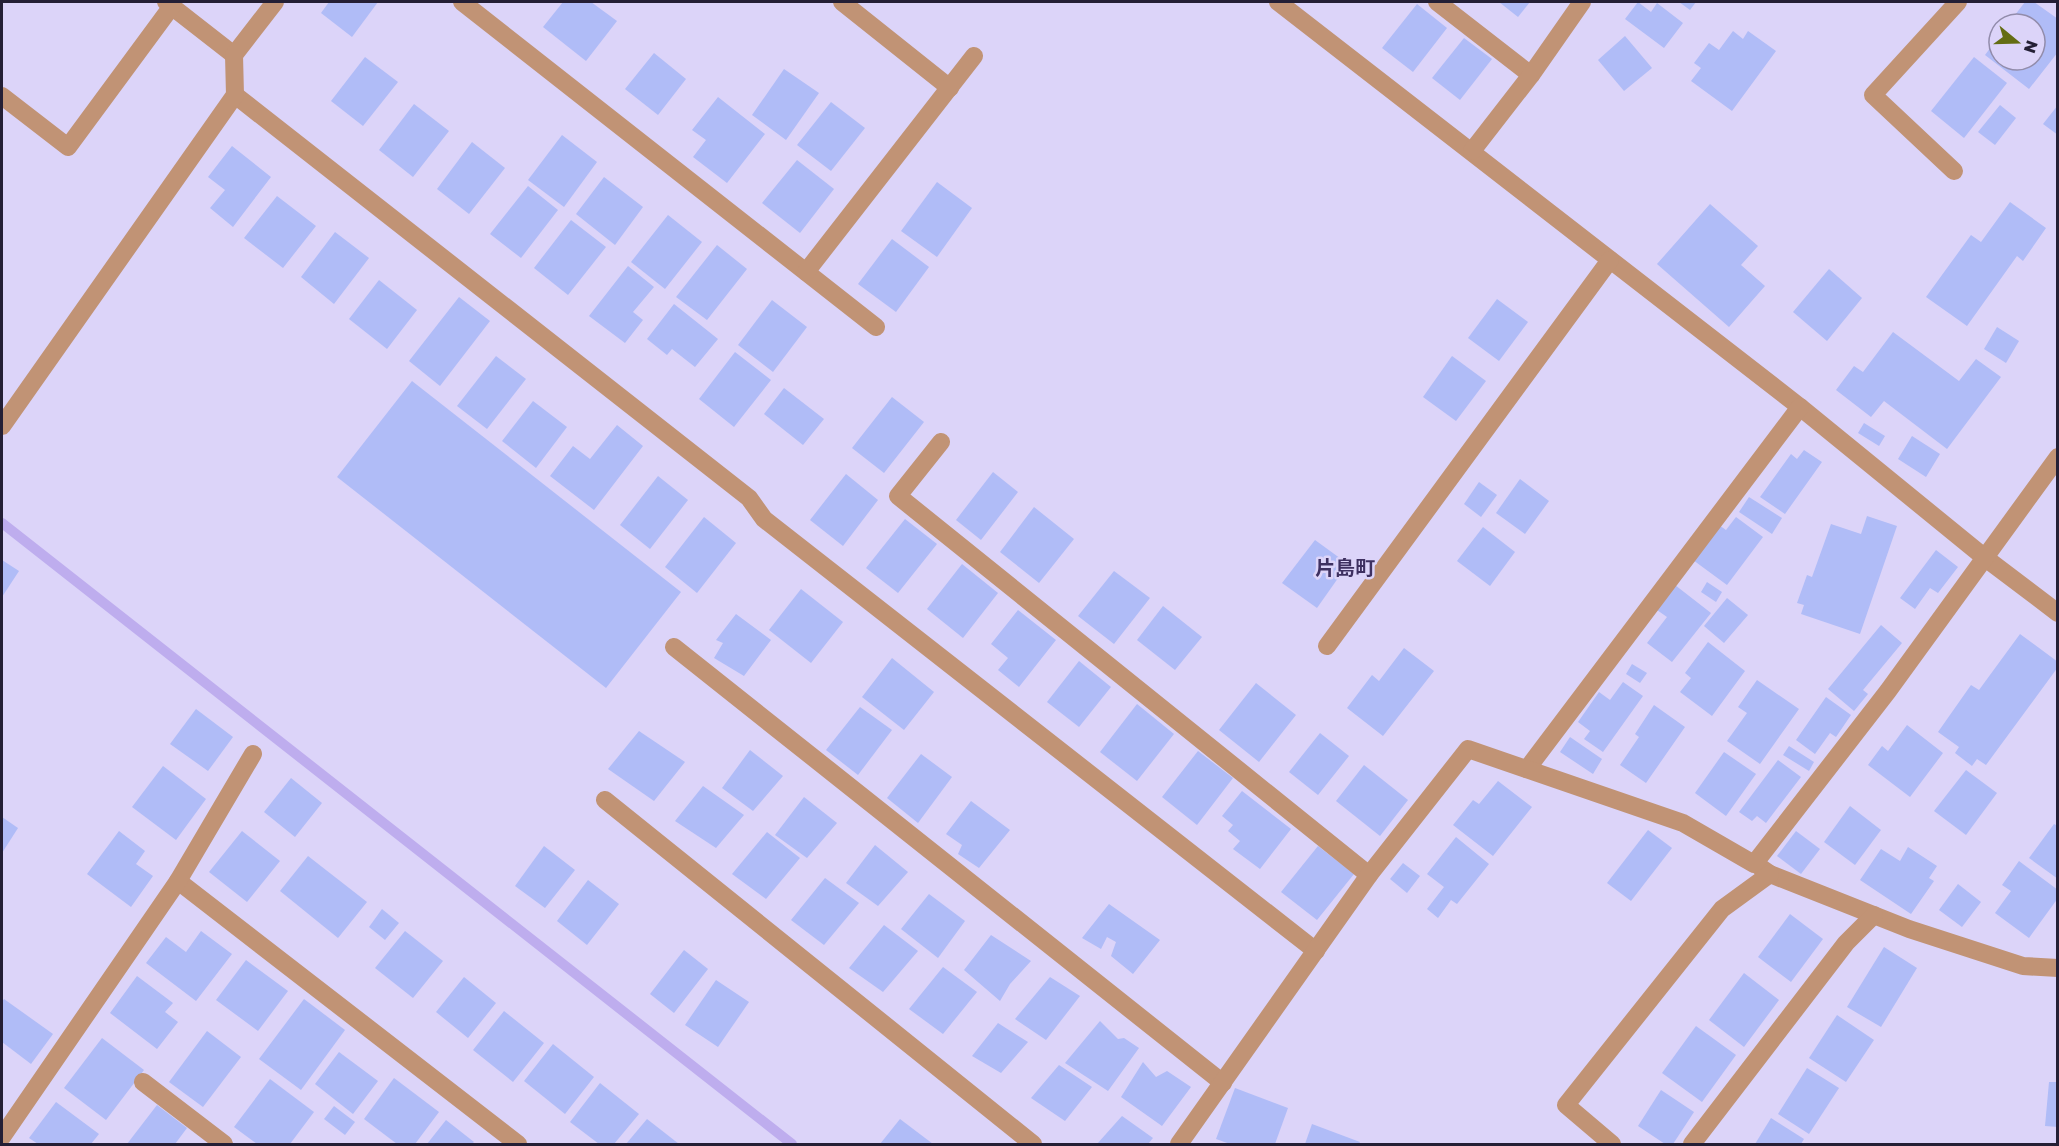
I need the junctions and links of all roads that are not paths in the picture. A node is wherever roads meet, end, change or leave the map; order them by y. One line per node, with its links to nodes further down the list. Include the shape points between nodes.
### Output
1 (275, 2): 9 (street)
2 (462, 2): 18 (street)
3 (842, 2): 12 (street)
4 (1278, 2): 15 (street)
5 (1437, 2): 11 (street)
6 (1582, 2): 11 (street)
7 (1958, 2): 16 (street, via 1873,95)
8 (169, 4): 9 (street); 14 (street, via 68,147)
9 (234, 54): 13 (street)
10 (974, 56): 12 (street)
11 (1531, 75): 15 (street)
12 (950, 88): 18 (street)
13 (235, 95): 21 (street); 35 (street, via 749,498 765,519)
14 (2, 96)
15 (1472, 152): 17 (street)
16 (1954, 171)
17 (1610, 260): 20 (street); 26 (street)
18 (806, 272): 19 (street)
19 (876, 327)
20 (1800, 408): 24 (street); 29 (street)
21 (2, 426)
22 (941, 442): 32 (street, via 898,496)
23 (2058, 457): 24 (street)
24 (1984, 557): 25 (street); 31 (street)
25 (2058, 613)
26 (1327, 646)
27 (674, 647): 38 (street)
28 (253, 753): 33 (street)
29 (1527, 768): 31 (street, via 1683,823); 32 (street, via 1468,749)
30 (605, 800): 42 (street)
31 (1762, 869): 34 (street); 44 (street, via 1722,909 1566,1105)
32 (1369, 875): 35 (street)
33 (178, 880): 39 (street); 41 (street)
34 (1874, 915): 36 (street, via 2023,966); 45 (street, via 1846,943)
35 (1316, 951): 38 (street)
36 (2058, 968)
37 (143, 1083): 40 (street)
38 (1224, 1083): 43 (street)
39 (2, 1137)
40 (224, 1144)
41 (518, 1144)
42 (1033, 1144)
43 (1179, 1144)
44 (1612, 1144)
45 (1692, 1144)

